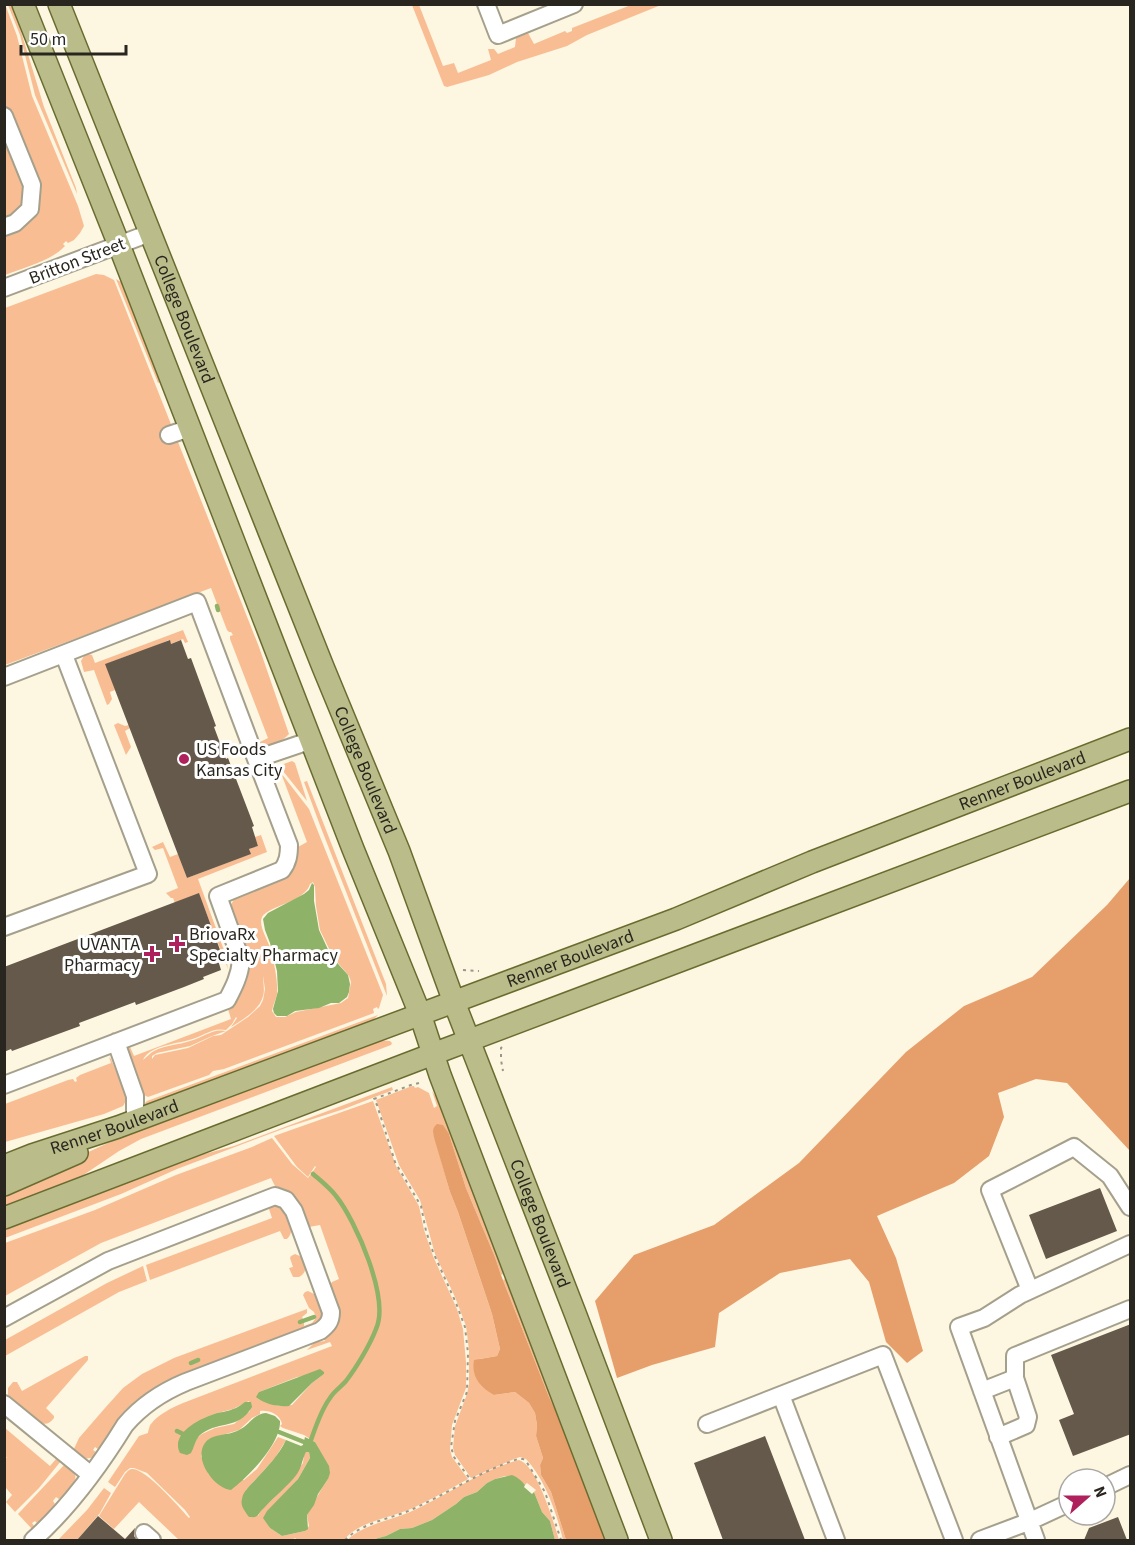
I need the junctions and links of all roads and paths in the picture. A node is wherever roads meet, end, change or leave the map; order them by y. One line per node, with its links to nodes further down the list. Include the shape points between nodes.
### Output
1 (23, 4): 8 (main road, College Boulevard)
2 (59, 4): 7 (main road, College Boulevard)
3 (486, 4): 4 (street, via 498,35)
4 (574, 4)
5 (4, 116): 6 (street, via 32,185 30,209)
6 (4, 227)
7 (150, 233): 8 (street, Britton Street); 21 (main road, College Boulevard, via 399,850)
8 (119, 245): 9 (street, Britton Street); 10 (main road, College Boulevard)
9 (4, 288)
10 (190, 428): 11 (street); 15 (main road, College Boulevard)
11 (169, 435)
12 (64, 655): 13 (street); 16 (street, via 197,603); 18 (street, via 148,874)
13 (4, 677)
14 (1131, 739): 21 (main road, Renner Boulevard, via 676,919)
15 (312, 740): 16 (street); 22 (main road, College Boulevard)
16 (256, 759): 24 (street, via 289,845 289,855 282,870 218,897 241,960 238,979 227,1000)
17 (1131, 791): 23 (main road)
18 (4, 927)
19 (463, 970): 20 (path)
20 (480, 971)
21 (454, 1002): 22 (main road, Renner Boulevard); 23 (main road, College Boulevard)
22 (420, 1014): 26 (main road, College Boulevard); 30 (main road, Renner Boulevard)
23 (469, 1041): 26 (main road); 55 (main road, College Boulevard)
24 (116, 1042): 29 (street); 30 (street, via 135,1096)
25 (501, 1048): 27 (path)
26 (433, 1054): 34 (main road); 54 (main road, College Boulevard)
27 (503, 1071)
28 (419, 1083): 47 (path, via 374,1099 395,1162 421,1206 433,1252 465,1327 467,1392 455,1420 452,1447 454,1457)
29 (4, 1085)
30 (126, 1123): 31 (main road, Renner Boulevard); 32 (main road, via 77,1152)
31 (4, 1166)
32 (4, 1185)
33 (1131, 1207): 36 (street, via 1110,1176 1074,1146 990,1190)
34 (4, 1218)
35 (1131, 1244): 36 (street)
36 (1030, 1290): 40 (street, via 984,1318 959,1327)
37 (1131, 1309): 39 (street, via 1015,1356)
38 (4, 1318): 45 (street, via 117,1257 275,1196 286,1200 294,1211 331,1312 327,1326 168,1390 134,1414)
39 (1015, 1378): 40 (street); 44 (street, via 1028,1417 1026,1425)
40 (982, 1391): 44 (street)
41 (781, 1395): 43 (street); 56 (street); 57 (street, via 883,1354)
42 (4, 1404): 45 (street)
43 (706, 1424)
44 (998, 1437): 50 (street)
45 (91, 1475): 51 (street)
46 (1131, 1475): 48 (street)
47 (470, 1479): 52 (path, via 414,1509 364,1527); 53 (path, via 518,1459 525,1460 544,1492)
48 (1117, 1481)
49 (1057, 1509): 50 (street)
50 (1028, 1522): 58 (street); 59 (street)
51 (33, 1540)
52 (345, 1540)
53 (561, 1540)
54 (617, 1540)
55 (661, 1540)
56 (836, 1540)
57 (954, 1540)
58 (980, 1540)
59 (1036, 1540)

